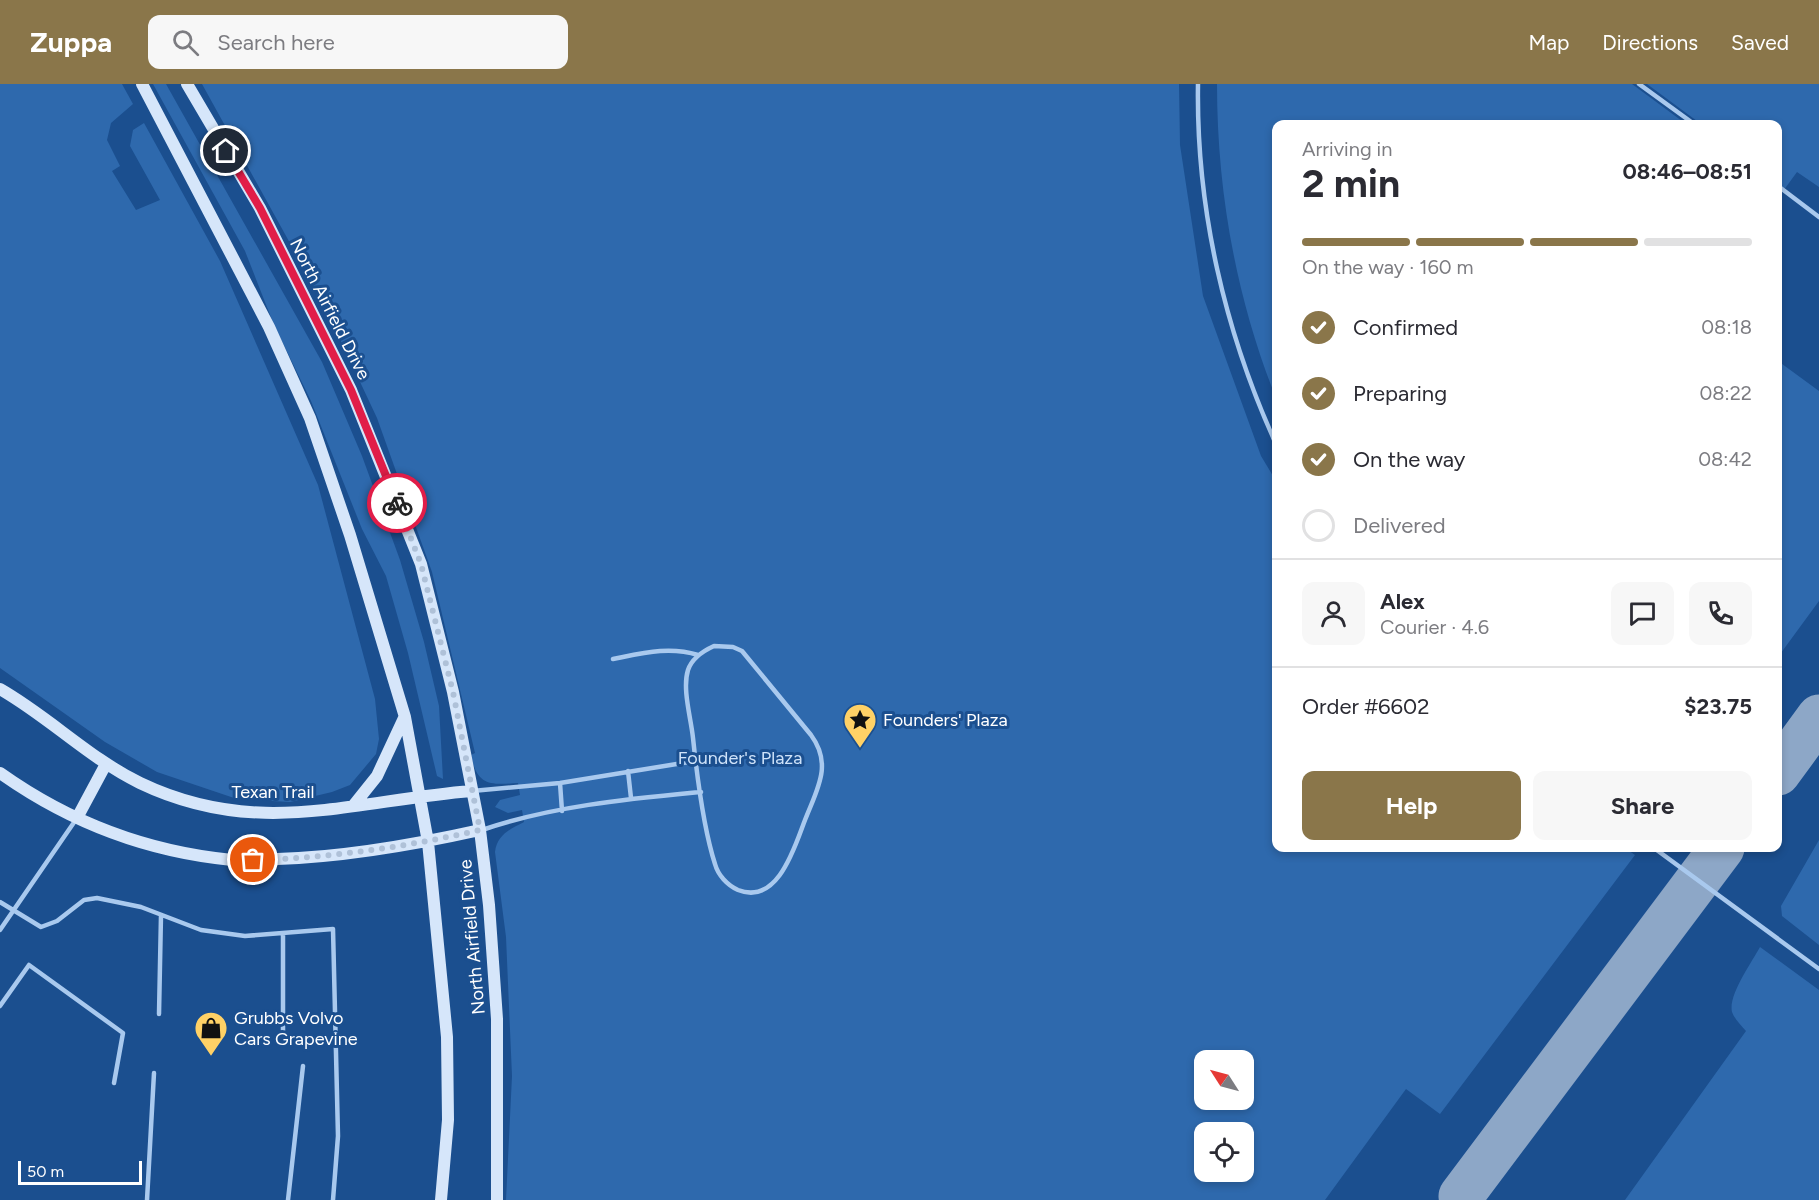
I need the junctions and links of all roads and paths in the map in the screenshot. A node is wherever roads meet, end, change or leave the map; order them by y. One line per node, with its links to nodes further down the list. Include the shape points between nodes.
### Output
1 (142, 84): 12 (main road, North Airfield Drive, via 270,327 310,418)
2 (187, 84): 18 (main road, North Airfield Drive, via 260,208 351,390 389,484 421,564 453,692)
3 (1198, 84): 8 (lane, via 1203,183 1216,267 1236,342)
4 (1639, 84): 5 (lane)
5 (1688, 120)
6 (1782, 189): 7 (lane)
7 (1819, 217)
8 (1272, 434)
9 (698, 655): 10 (lane, via 660,650); 13 (lane, via 687,681); 19 (lane, via 714,646 742,651 820,747 823,767 787,863 770,886 757,891 736,889 720,875)
10 (614, 659)
11 (0, 689): 14 (main road, Texan Trail)
12 (405, 717): 20 (main road, North Airfield Drive); 22 (main road, via 377,776)
13 (695, 761): 15 (lane); 19 (lane)
14 (105, 764): 22 (main road, Texan Trail, via 188,803 238,813 291,814); 24 (main road)
15 (628, 771): 17 (lane); 21 (lane)
16 (0, 773): 24 (main road)
17 (560, 783): 18 (lane); 23 (lane)
18 (471, 791): 20 (main road, Texan Trail); 25 (main road, North Airfield Drive)
19 (701, 792): 21 (lane)
20 (418, 795): 22 (main road, Texan Trail); 26 (main road, North Airfield Drive)
21 (631, 798): 23 (lane)
22 (353, 806)
23 (562, 812): 25 (lane, via 511,820)
24 (77, 818): 26 (main road, via 126,839 234,860 309,858); 29 (lane)
25 (480, 830): 26 (main road); 44 (main road, North Airfield Drive, via 497,1019)
26 (428, 842): 43 (main road, North Airfield Drive, via 447,1037 448,1120)
27 (1659, 852): 33 (lane)
28 (0, 902): 29 (lane)
29 (13, 911): 30 (lane, via 41,927 57,921 84,900 97,898); 31 (lane)
30 (161, 915): 32 (lane, via 201,930 245,936); 35 (lane)
31 (0, 930)
32 (283, 933): 36 (lane); 42 (lane, via 333,929 339,1136)
33 (1819, 969)
34 (1, 1004): 39 (lane, via 30,965 123,1033)
35 (159, 1014)
36 (283, 1031)
37 (303, 1066): 41 (lane)
38 (154, 1073): 40 (lane)
39 (114, 1083)
40 (147, 1200)
41 (288, 1200)
42 (333, 1200)
43 (441, 1200)
44 (496, 1200)

